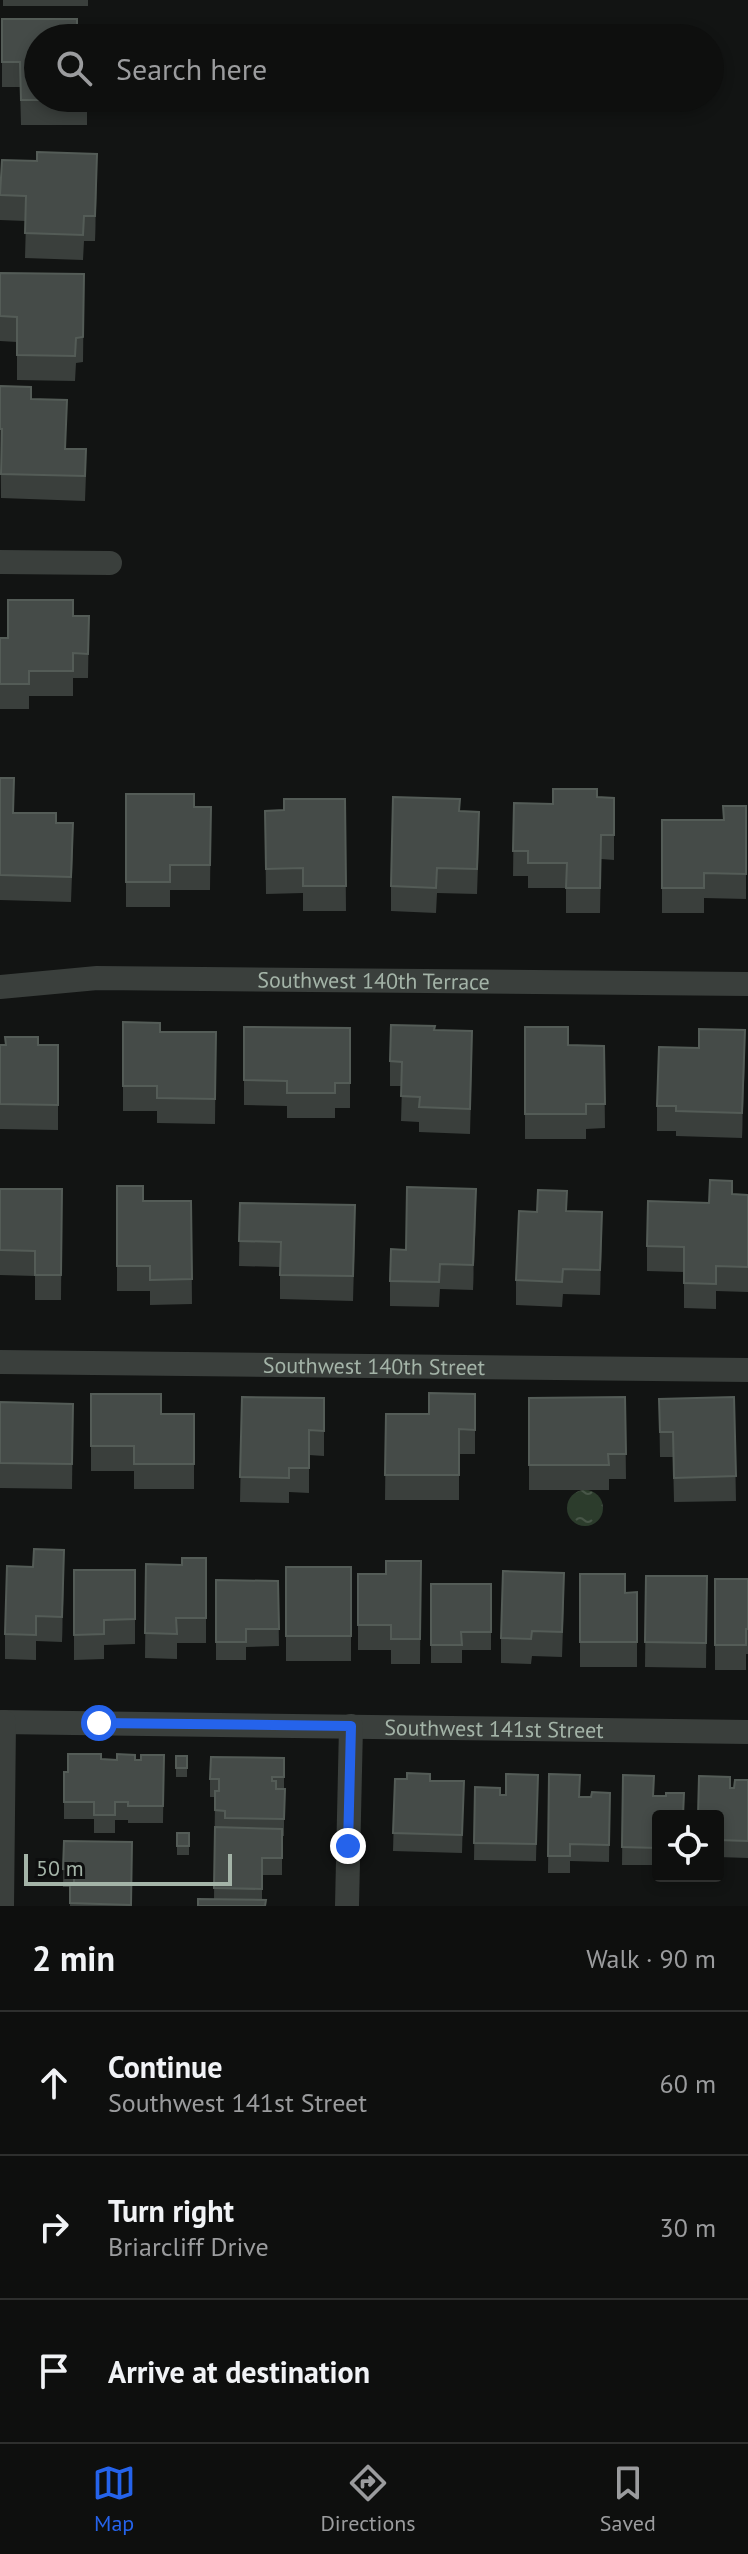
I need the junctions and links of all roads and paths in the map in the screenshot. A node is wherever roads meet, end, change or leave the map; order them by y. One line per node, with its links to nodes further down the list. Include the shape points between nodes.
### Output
1 (0, 562): 2 (street)
2 (110, 563)
3 (748, 984): 4 (street, Southwest 140th Terrace, via 97,978)
4 (0, 987)
5 (0, 1362): 6 (street, Southwest 140th Street)
6 (748, 1370)
7 (2, 1722): 8 (street, Southwest 141st Street); 10 (street)
8 (351, 1726): 9 (street, Southwest 141st Street); 11 (street)
9 (748, 1732)
10 (2, 1906)
11 (347, 1906)

